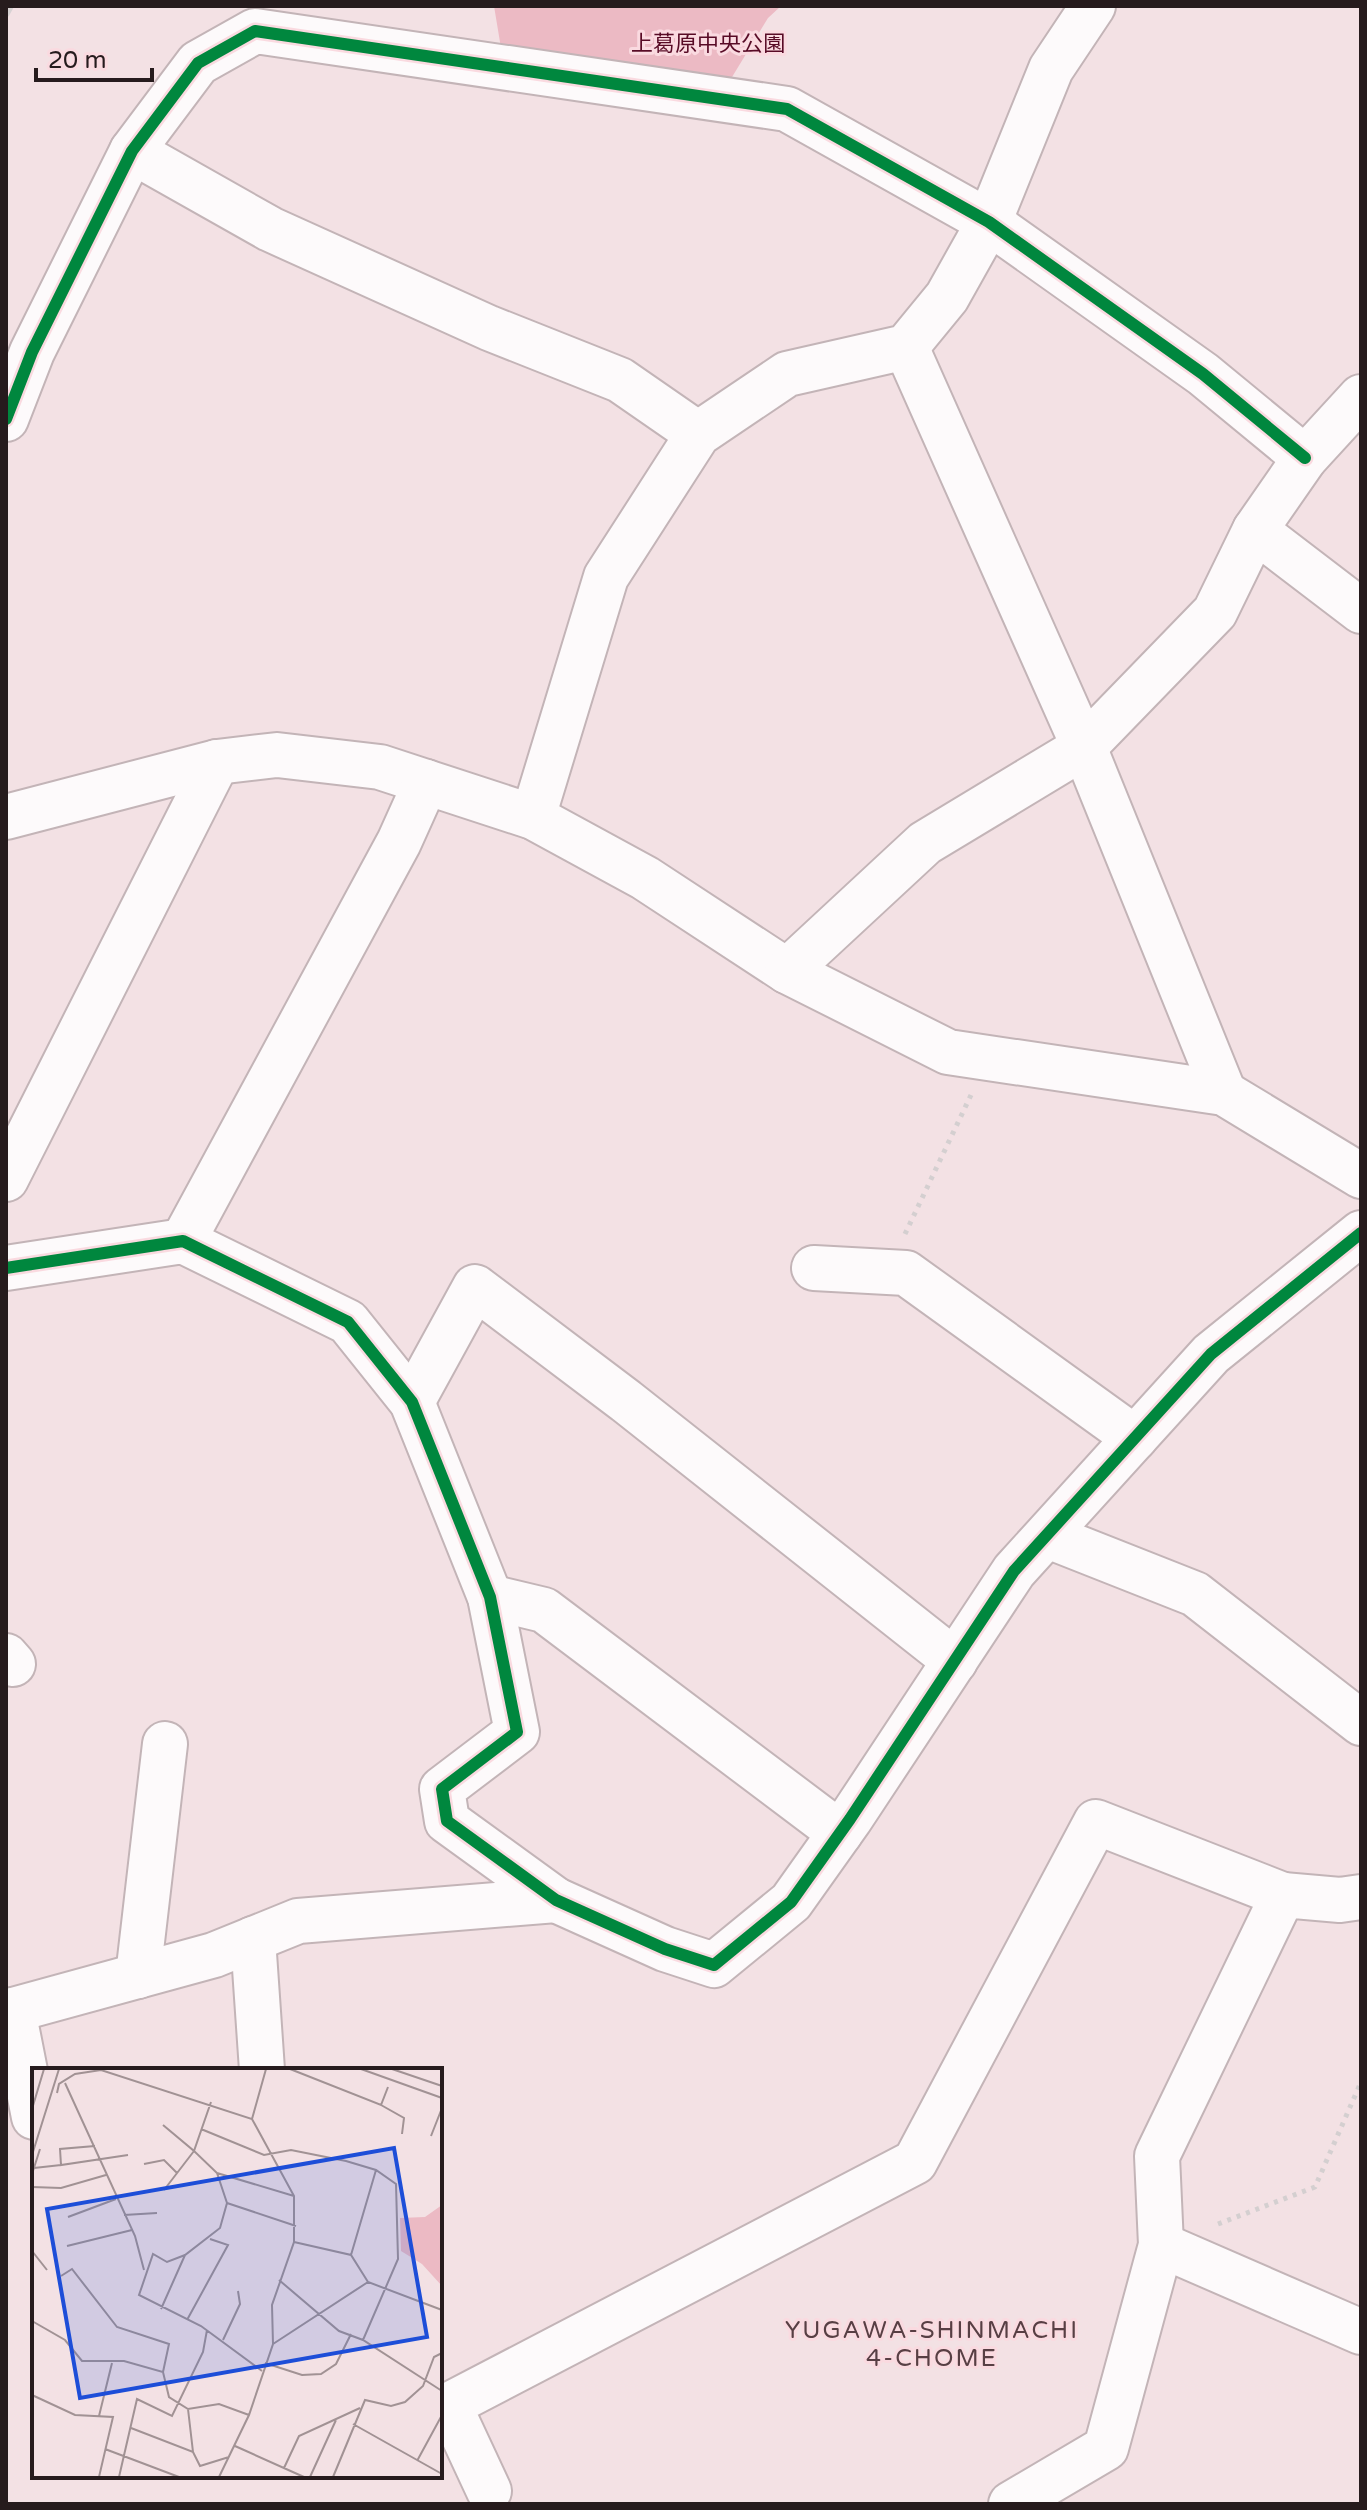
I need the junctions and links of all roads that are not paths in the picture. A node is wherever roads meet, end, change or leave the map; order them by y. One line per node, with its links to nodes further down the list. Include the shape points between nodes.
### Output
1 (1093, 6): 3 (street, via 1051,69)
2 (132, 151): 3 (street, via 198,63 255,31 787,109); 6 (street, via 32,352); 7 (street, via 270,229 489,328 620,380)
3 (989, 222): 4 (street, via 947,297); 8 (street, via 1203,374)
4 (906, 347): 7 (street, via 787,374); 11 (street)
5 (1361, 397): 8 (street)
6 (6, 419)
7 (698, 434): 15 (street, via 606,577)
8 (1305, 458): 9 (street)
9 (1255, 530): 10 (street); 11 (street, via 1215,612)
10 (1361, 611)
11 (1084, 747): 16 (street, via 925,843); 17 (street)
12 (217, 762): 13 (street, via 277,755 380,767); 14 (street); 19 (street)
13 (426, 782): 15 (street); 21 (street, via 399,842)
14 (6, 817)
15 (533, 817): 16 (street, via 645,878)
16 (787, 971): 17 (street, via 948,1052)
17 (1224, 1093): 18 (street)
18 (1357, 1165)
19 (6, 1179)
20 (1361, 1233): 25 (street, via 1211,1354)
21 (183, 1241): 22 (street); 24 (street, via 348,1322)
22 (6, 1268)
23 (814, 1268): 25 (street, via 906,1273)
24 (412, 1402): 27 (street); 28 (street, via 475,1287)
25 (1135, 1438): 26 (street)
26 (1048, 1536): 28 (street, via 1014,1571); 29 (street, via 1195,1594)
27 (490, 1597): 31 (street, via 544,1610); 34 (street, via 517,1732 442,1789 447,1821)
28 (955, 1661): 31 (street)
29 (1361, 1723)
30 (165, 1744): 36 (street)
31 (840, 1833): 34 (street, via 791,1902 714,1965)
32 (1283, 1895): 33 (street); 40 (street, via 1157,2156); 42 (street, via 1096,1822 915,2162 449,2405)
33 (1361, 1897)
34 (556, 1900): 35 (street, via 298,1921)
35 (253, 1939): 36 (street); 38 (street)
36 (138, 1976): 37 (street)
37 (10, 2011): 39 (street)
38 (262, 2068)
39 (32, 2108)
40 (1161, 2245): 41 (street); 43 (street, via 1106,2448)
41 (1361, 2332)
42 (489, 2491)
43 (1011, 2504)

